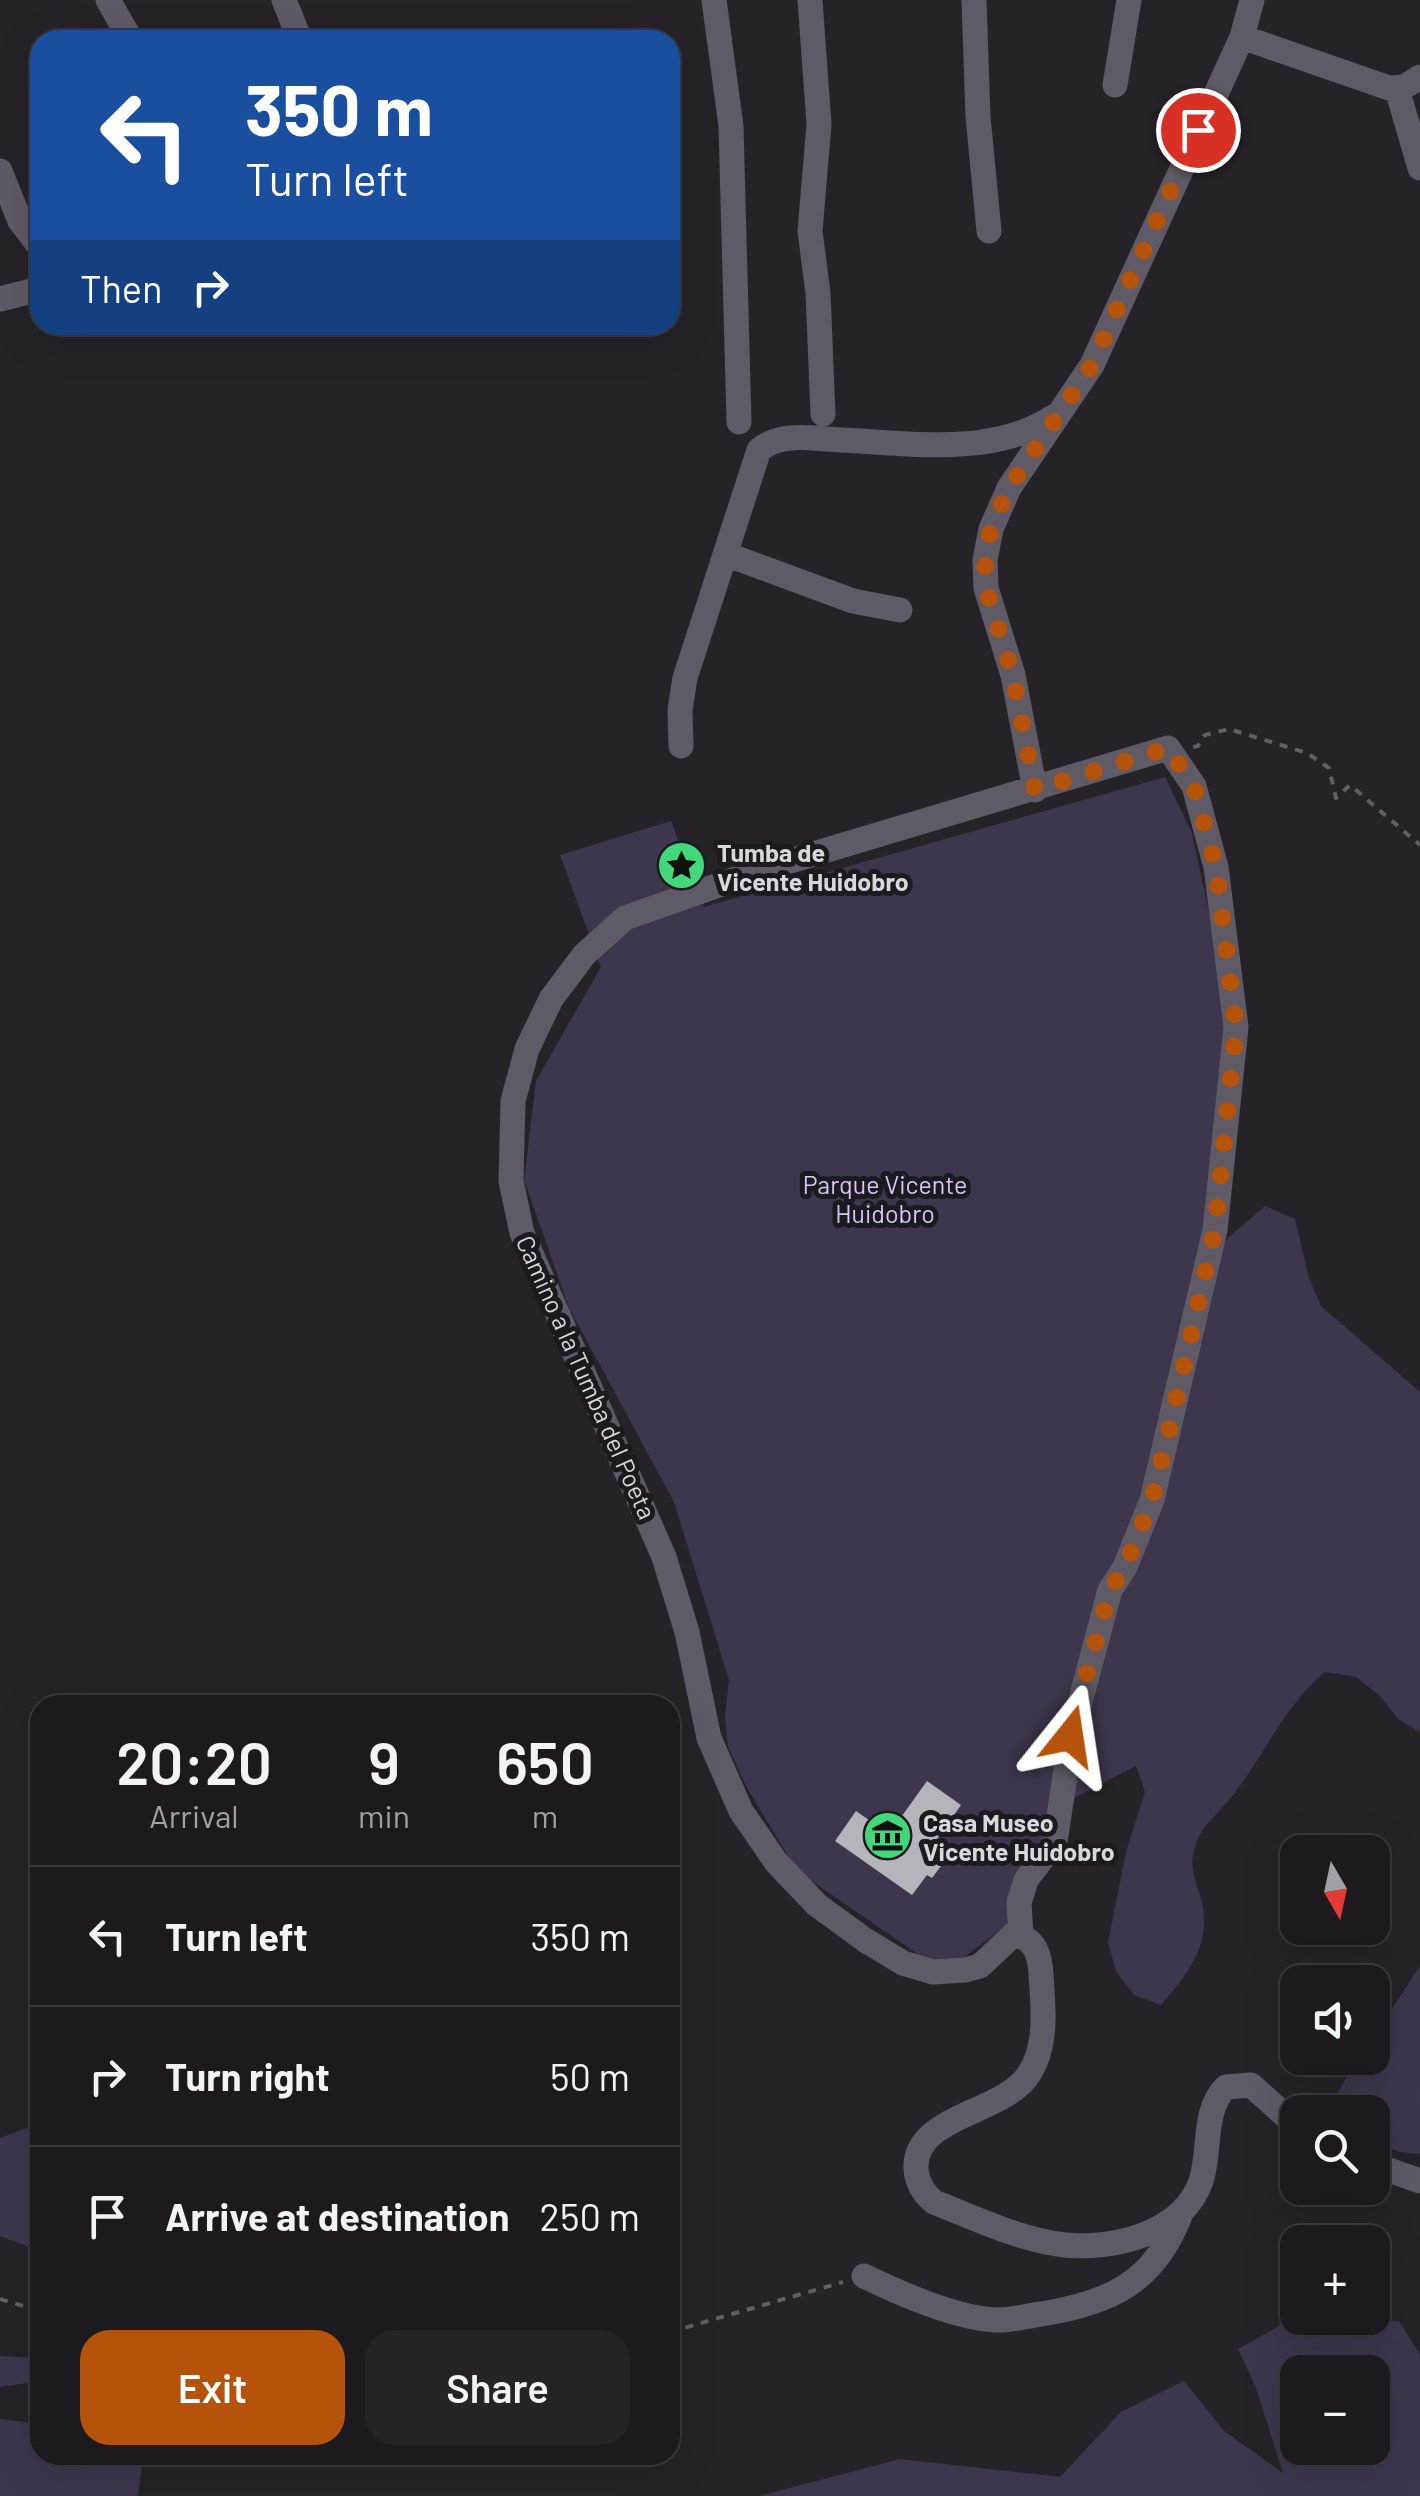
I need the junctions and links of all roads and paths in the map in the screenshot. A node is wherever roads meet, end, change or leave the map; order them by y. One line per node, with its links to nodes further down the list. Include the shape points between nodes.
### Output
1 (108, 0): 8 (street)
2 (284, 0): 9 (street)
3 (714, 0): 21 (street, via 732,142)
4 (810, 0): 20 (street, via 819,124 810,232)
5 (974, 0): 15 (street)
6 (1129, 0): 12 (street)
7 (1252, 0): 10 (street)
8 (125, 30)
9 (296, 30)
10 (1242, 37): 11 (street); 19 (street, via 1092,365)
11 (1408, 83): 13 (street)
12 (1114, 86)
13 (1420, 168)
14 (0, 171): 16 (street)
15 (989, 231)
16 (30, 234)
17 (30, 292): 18 (street)
18 (0, 299)
19 (1064, 407): 22 (street, via 1024,433 989,442 776,440 753,459); 26 (street, via 1009,488 985,560)
20 (823, 414)
21 (740, 422)
22 (728, 555): 23 (street, via 834,595); 24 (street, via 686,678)
23 (900, 610)
24 (682, 746)
25 (1168, 748): 26 (street, Camino a la Tumba del Poeta); 27 (path, via 1198,746 1205,735 1229,730 1307,753 1328,768 1336,798 1350,785); 28 (street, via 1194,786 1216,867 1236,1028 1215,1230 1152,1500 1110,1590 1070,1736 1055,1842 1026,1880 1019,1903)
26 (1035, 790): 28 (street, Camino a la Tumba del Poeta, via 770,867 625,918 566,976 538,1024 516,1088 509,1154 515,1208 531,1258 651,1523 687,1632 709,1738 758,1837 829,1914 917,1968 949,1972 980,1966 999,1944)
27 (1420, 844)
28 (1021, 1936): 32 (street, via 1041,1963 1043,2030 1034,2066 1015,2090 936,2129 922,2143 916,2162 927,2196 1010,2231 1065,2245 1140,2236)
29 (1280, 2111): 32 (street, via 1250,2085 1226,2087 1216,2100 1203,2177)
30 (1390, 2171): 31 (street)
31 (1420, 2182)
32 (1182, 2212): 33 (street, via 1144,2273 1080,2308 995,2320 910,2298)
33 (864, 2276): 36 (path)
34 (0, 2300): 35 (path)
35 (30, 2308)
36 (680, 2329)

